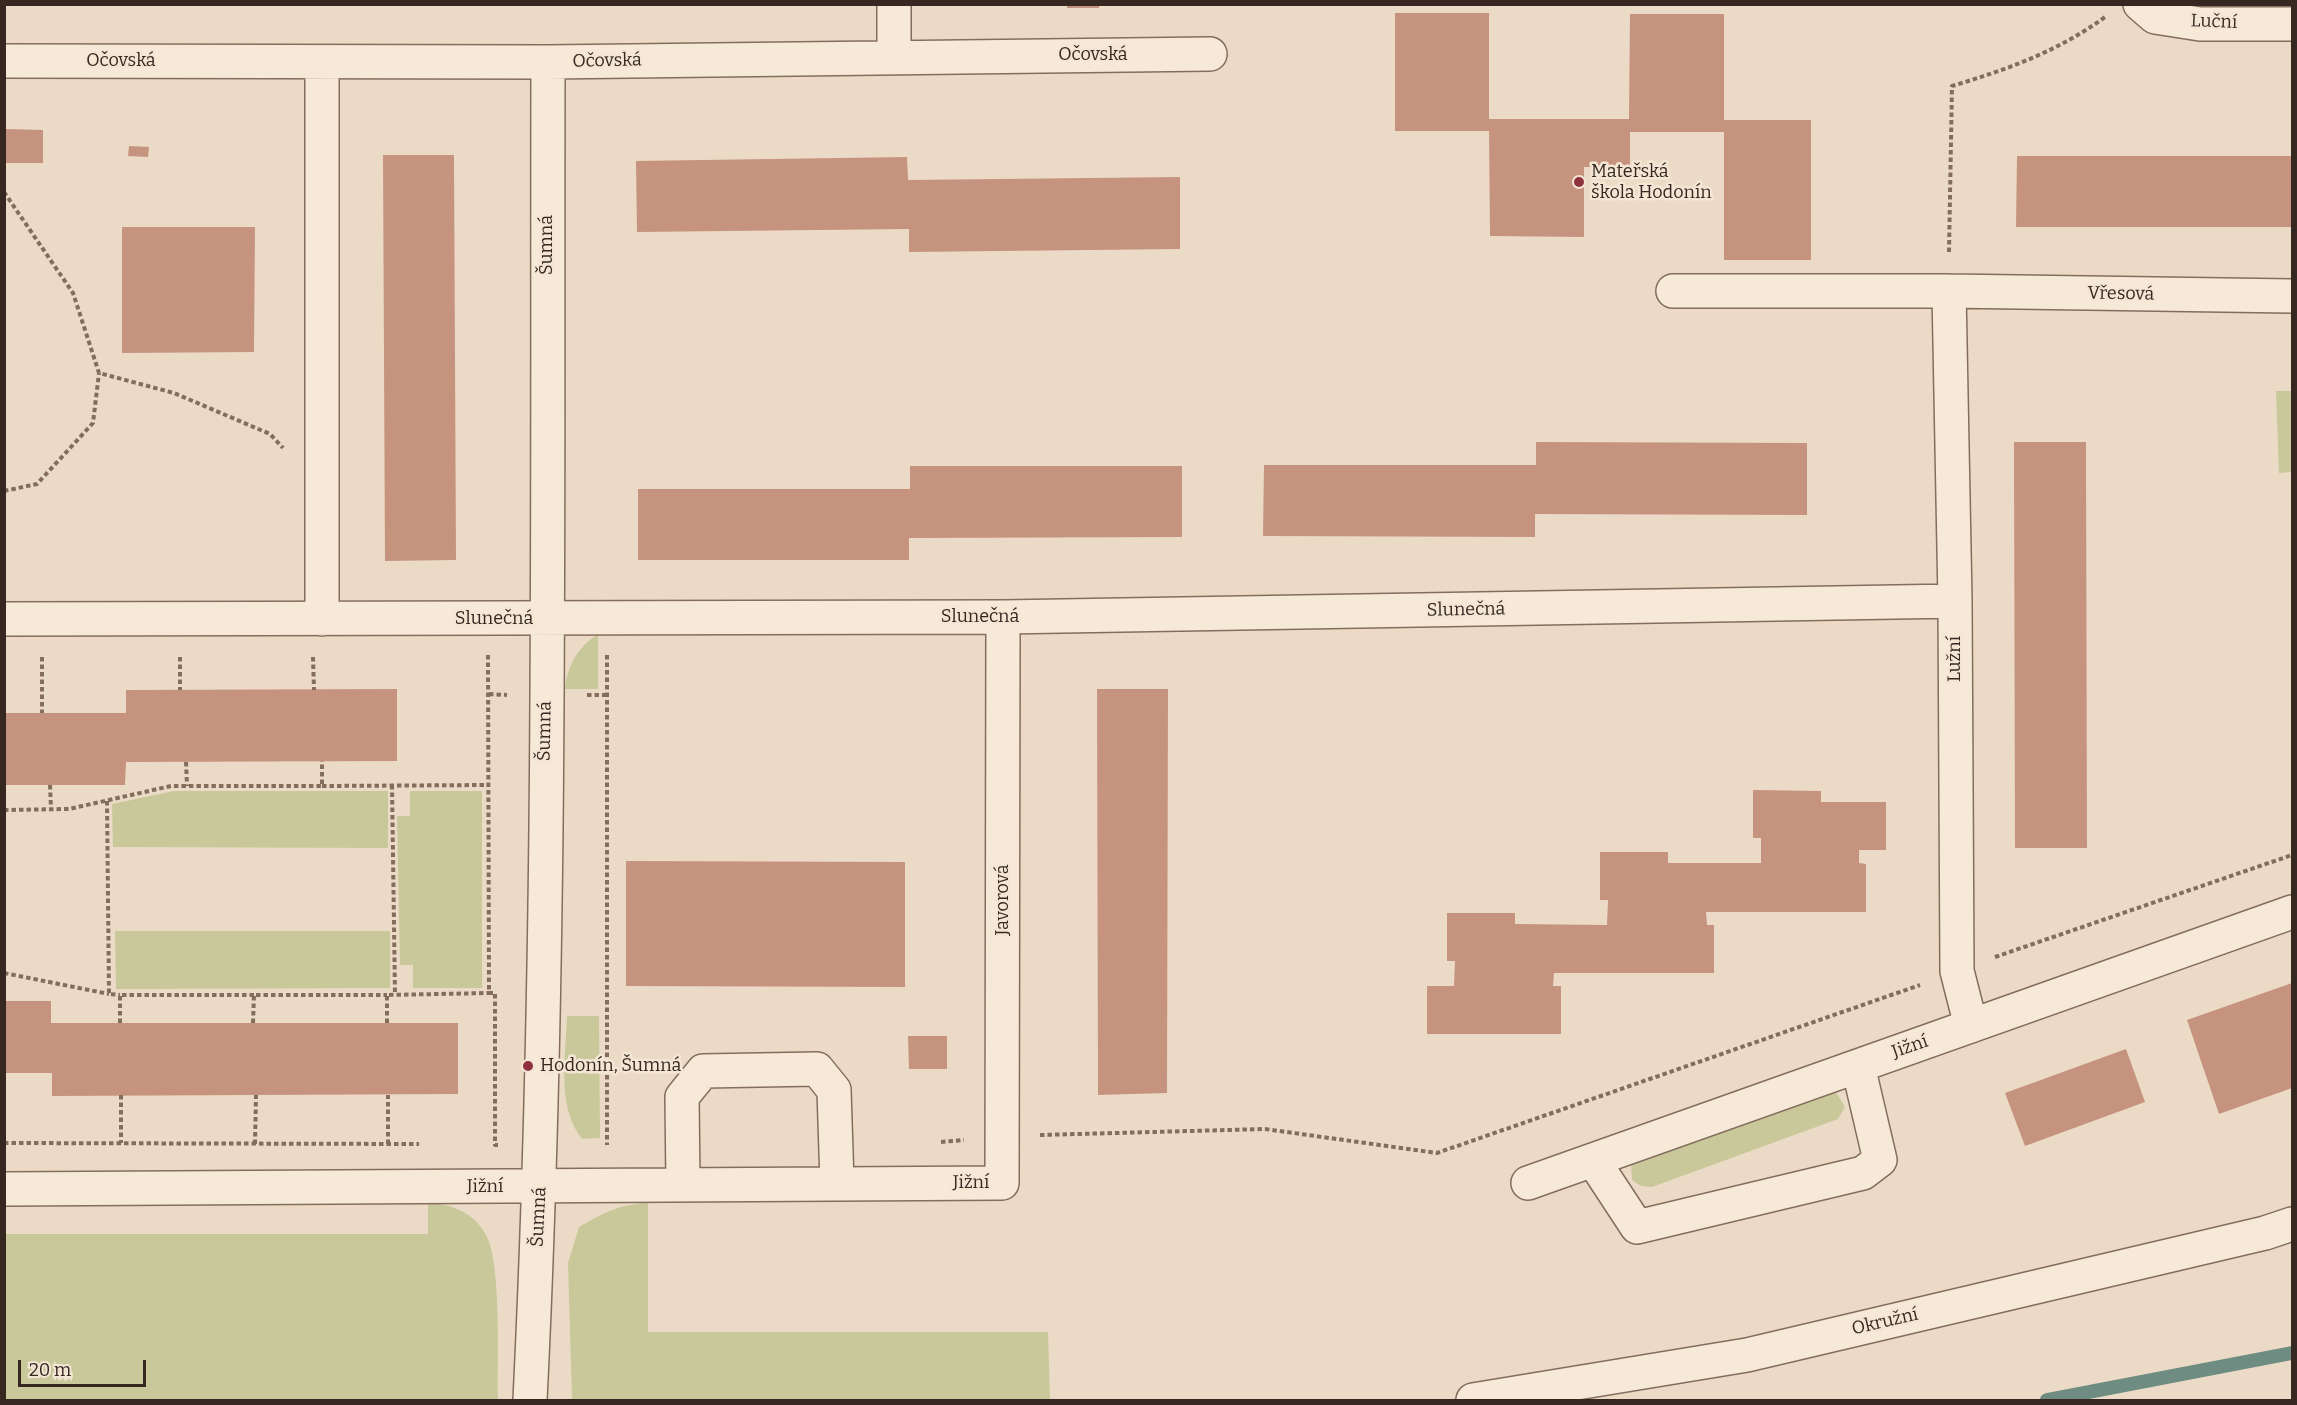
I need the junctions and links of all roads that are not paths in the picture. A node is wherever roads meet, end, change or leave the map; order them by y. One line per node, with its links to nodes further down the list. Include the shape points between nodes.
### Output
1 (894, 4): 5 (street)
2 (2126, 8): 3 (street, Luční, via 2200,24)
3 (2292, 24)
4 (1210, 54): 5 (street, Očovská)
5 (894, 56): 8 (street, Očovská)
6 (4, 61): 7 (street, Očovská)
7 (322, 62): 8 (street, Očovská); 16 (street)
8 (548, 62): 14 (street, Šumná)
9 (1673, 291): 10 (street, Vřesová)
10 (1948, 291): 11 (street, Vřesová); 12 (street, Lužní)
11 (2292, 296)
12 (1955, 601): 13 (street, Slunečná); 18 (street, Lužní, via 1957,971)
13 (1004, 617): 14 (street, Slunečná); 23 (street, Javorová)
14 (547, 618): 16 (street, Slunečná); 25 (street, Šumná)
15 (4, 620): 16 (street, Slunečná)
16 (317, 633)
17 (2292, 912): 18 (street, Jižní)
18 (1971, 1026): 19 (street, Jižní)
19 (1858, 1066): 20 (street, Jižní); 20 (street, via 1880,1160 1863,1173 1637,1227)
20 (1593, 1160): 22 (street, Jižní)
21 (837, 1183): 23 (street, Jižní); 24 (street, Jižní); 24 (street, via 834,1090 817,1069 703,1071 682,1097)
22 (1528, 1183)
23 (1002, 1184)
24 (683, 1185): 25 (street, Jižní)
25 (540, 1186): 26 (street, Jižní); 28 (street, Šumná)
26 (4, 1190)
27 (2292, 1224): 29 (street, Okružní, via 1747,1354)
28 (530, 1401)
29 (1473, 1401)

